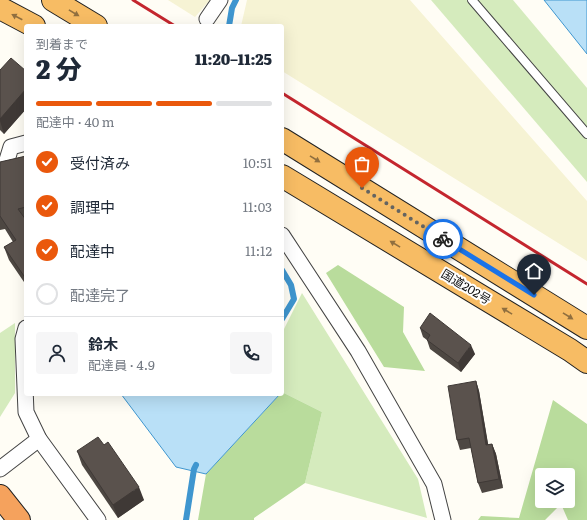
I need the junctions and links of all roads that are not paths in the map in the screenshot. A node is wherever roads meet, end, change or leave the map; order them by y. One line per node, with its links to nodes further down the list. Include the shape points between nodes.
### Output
1 (53, 0): 7 (highway, one-way to 7)
2 (220, 0): 5 (street)
3 (472, 0): 8 (lane)
4 (0, 8): 6 (highway, one-way to 4)
5 (207, 19)
6 (30, 24)
7 (93, 24)
8 (587, 134)
9 (284, 140): 15 (highway, one-way to 15)
10 (24, 144): 12 (street, via 11,147)
11 (24, 158): 12 (street)
12 (3, 160)
13 (284, 177): 17 (highway, 国道202号, one-way to 13)
14 (284, 238): 25 (street, via 358,351 434,484)
15 (587, 328)
16 (24, 335): 18 (street)
17 (587, 362)
18 (24, 363)
19 (25, 396): 20 (street, via 26,412)
20 (39, 439): 21 (street); 24 (street)
21 (0, 469)
22 (1, 497): 23 (highway)
23 (18, 520)
24 (98, 520)
25 (443, 520)

